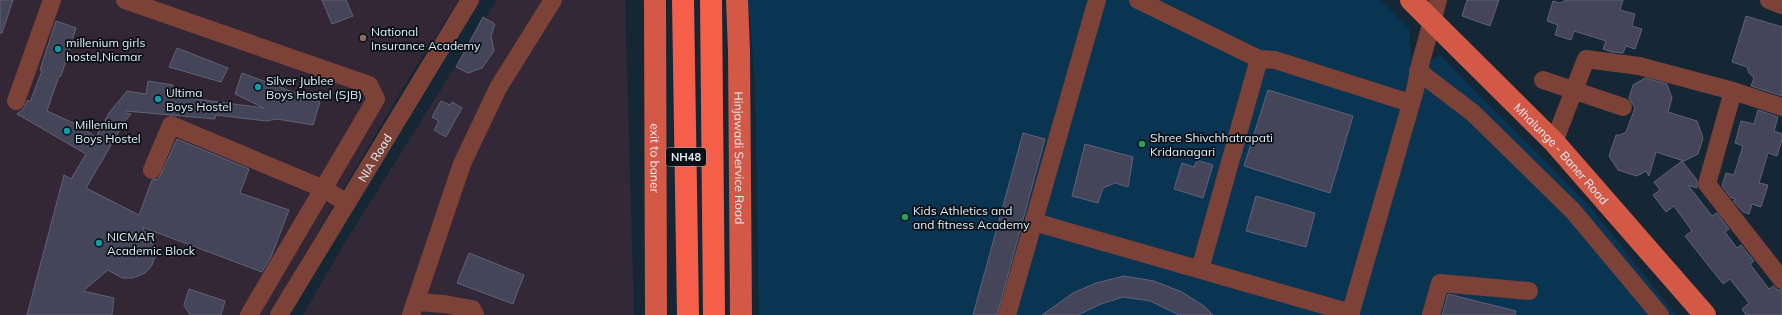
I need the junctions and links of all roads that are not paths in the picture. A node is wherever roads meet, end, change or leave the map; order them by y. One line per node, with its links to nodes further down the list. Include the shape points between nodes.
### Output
1 (52, 0): 21 (street)
2 (125, 0): 27 (street, via 369,85 376,99)
3 (470, 0): 28 (street, NIA Road)
4 (552, 0): 33 (street, via 498,88 479,126 462,164)
5 (655, 0): 38 (main road, exit to baner)
6 (683, 0): 39 (highway, NH48)
7 (711, 0): 40 (highway, NH48)
8 (737, 0): 41 (main road, Hinjawadi Service Road)
9 (1097, 0): 29 (street)
10 (1138, 0): 16 (street)
11 (1410, 0): 15 (main road, Mhalunge - Baner Road)
12 (1438, 0): 15 (street)
13 (1769, 0): 14 (street)
14 (1782, 5)
15 (1431, 21): 17 (street); 25 (main road, Mhalunge - Baner Road)
16 (1259, 59): 22 (street, via 1275,60); 30 (street)
17 (1418, 71): 22 (street); 44 (street, via 1478,118 1573,211)
18 (1543, 80): 19 (street)
19 (1575, 91): 20 (street, via 1586,59 1639,66); 23 (street); 25 (street)
20 (1733, 91): 24 (street); 31 (street, via 1707,184)
21 (16, 101)
22 (1410, 103): 34 (street)
23 (1623, 107)
24 (1782, 107)
25 (1554, 142): 45 (main road, Mhalunge - Baner Road)
26 (152, 170): 27 (street, via 171,125)
27 (324, 188): 28 (street); 35 (street)
28 (347, 203): 36 (street, NIA Road)
29 (1034, 222): 30 (street); 42 (street)
30 (1200, 269): 34 (street)
31 (1782, 280)
32 (1529, 291): 43 (street, via 1440,283)
33 (414, 308): 37 (street, via 444,304 472,309)
34 (1350, 314)
35 (249, 315)
36 (279, 315)
37 (475, 315)
38 (656, 315)
39 (688, 315)
40 (714, 315)
41 (742, 315)
42 (1007, 315)
43 (1431, 315)
44 (1660, 315)
45 (1704, 315)

